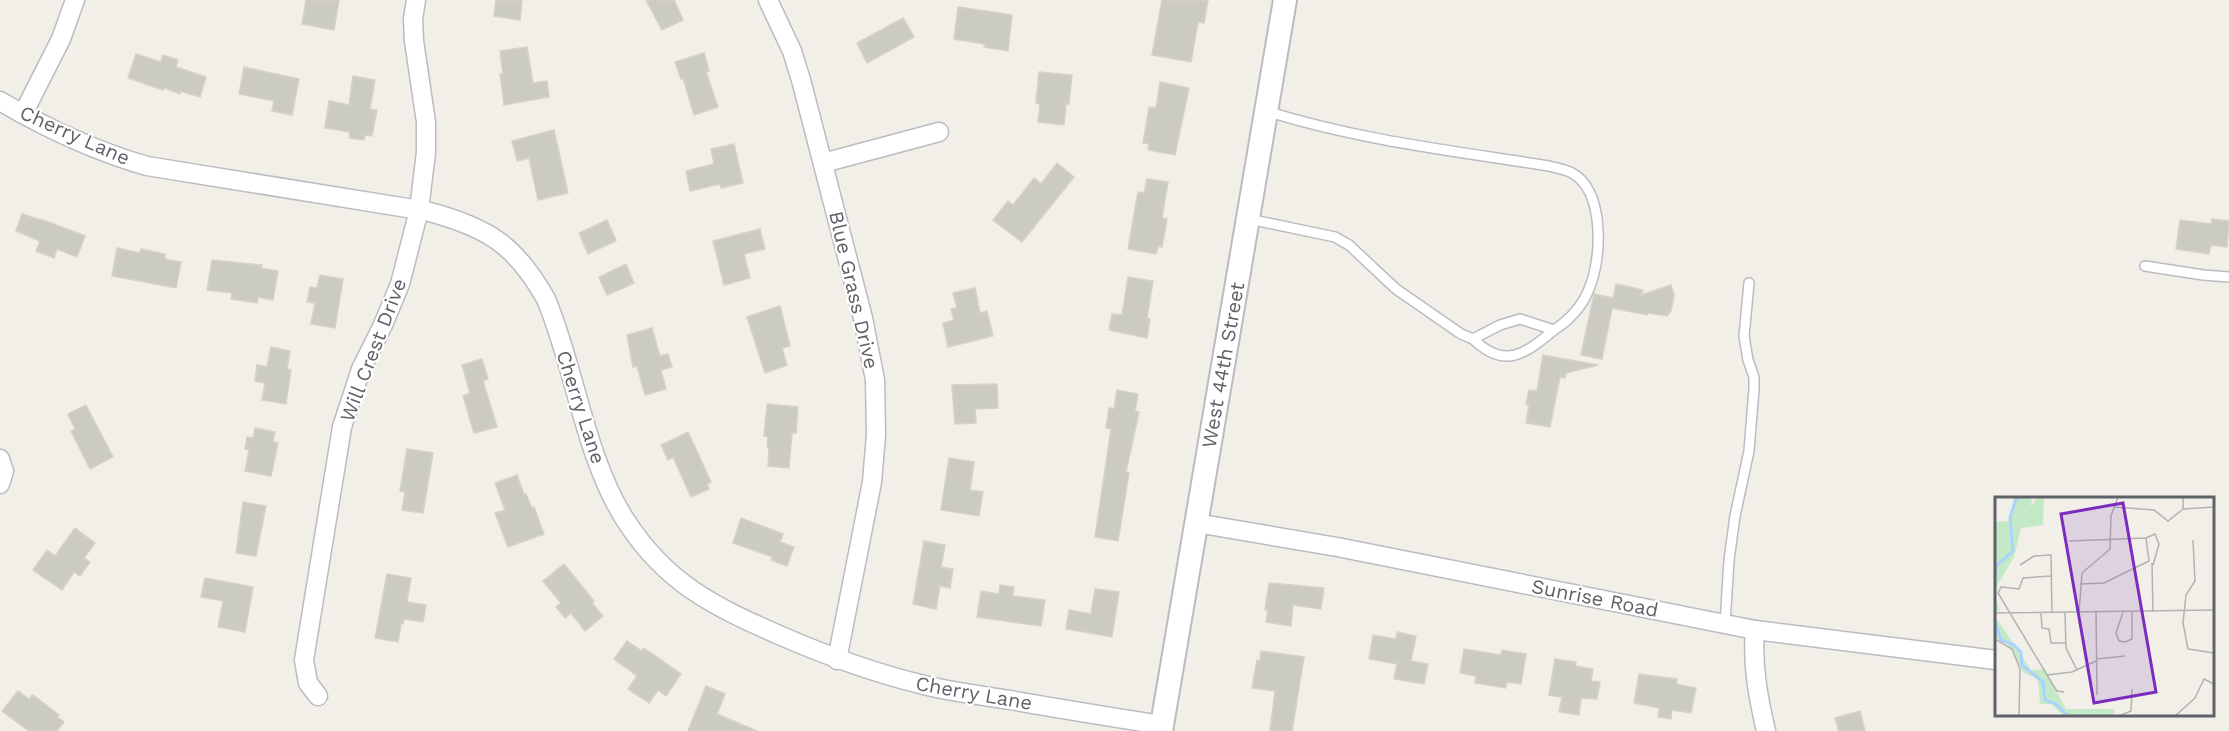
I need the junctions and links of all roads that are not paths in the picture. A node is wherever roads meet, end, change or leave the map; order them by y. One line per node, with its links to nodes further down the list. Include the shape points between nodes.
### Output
1 (75, 0): 7 (street, via 61,39)
2 (416, 0): 10 (street, Will Crest Drive, via 414,40 426,122)
3 (768, 0): 9 (street, Blue Grass Drive, via 792,51)
4 (1285, 0): 6 (street, West 44th Street)
5 (0, 100): 7 (street, Cherry Lane)
6 (1266, 111): 11 (street, West 44th Street); 15 (lane, via 1376,139 1550,166 1572,173 1593,199 1598,257 1589,289 1571,319)
7 (23, 114): 10 (street, Cherry Lane, via 87,145 147,166)
8 (939, 132): 9 (street)
9 (823, 163): 22 (street, Blue Grass Drive, via 870,349 877,411 872,482)
10 (419, 210): 22 (street, Cherry Lane, via 486,232 512,252 533,276 549,305 610,493 655,559 710,603); 24 (street, Will Crest Drive, via 400,284 361,369 342,427 304,660 308,683)
11 (1248, 219): 16 (lane, via 1335,237 1350,245 1396,289); 19 (street, West 44th Street)
12 (2145, 266): 13 (lane)
13 (2229, 277)
14 (1749, 283): 20 (lane, via 1744,336 1755,389 1749,451 1729,560)
15 (1554, 330): 16 (lane, via 1520,320); 16 (lane, via 1518,356 1503,357 1482,348)
16 (1473, 339)
17 (0, 459): 18 (street, via 4,471)
18 (0, 484)
19 (1196, 523): 20 (street, Sunrise Road); 25 (street, West 44th Street)
20 (1725, 624): 21 (street, Sunrise Road)
21 (1755, 630): 23 (street, Sunrise Road); 26 (street, via 1753,652)
22 (837, 660): 25 (street, Cherry Lane, via 933,687)
23 (1995, 660)
24 (318, 696)
25 (1162, 728)
26 (1766, 731)

